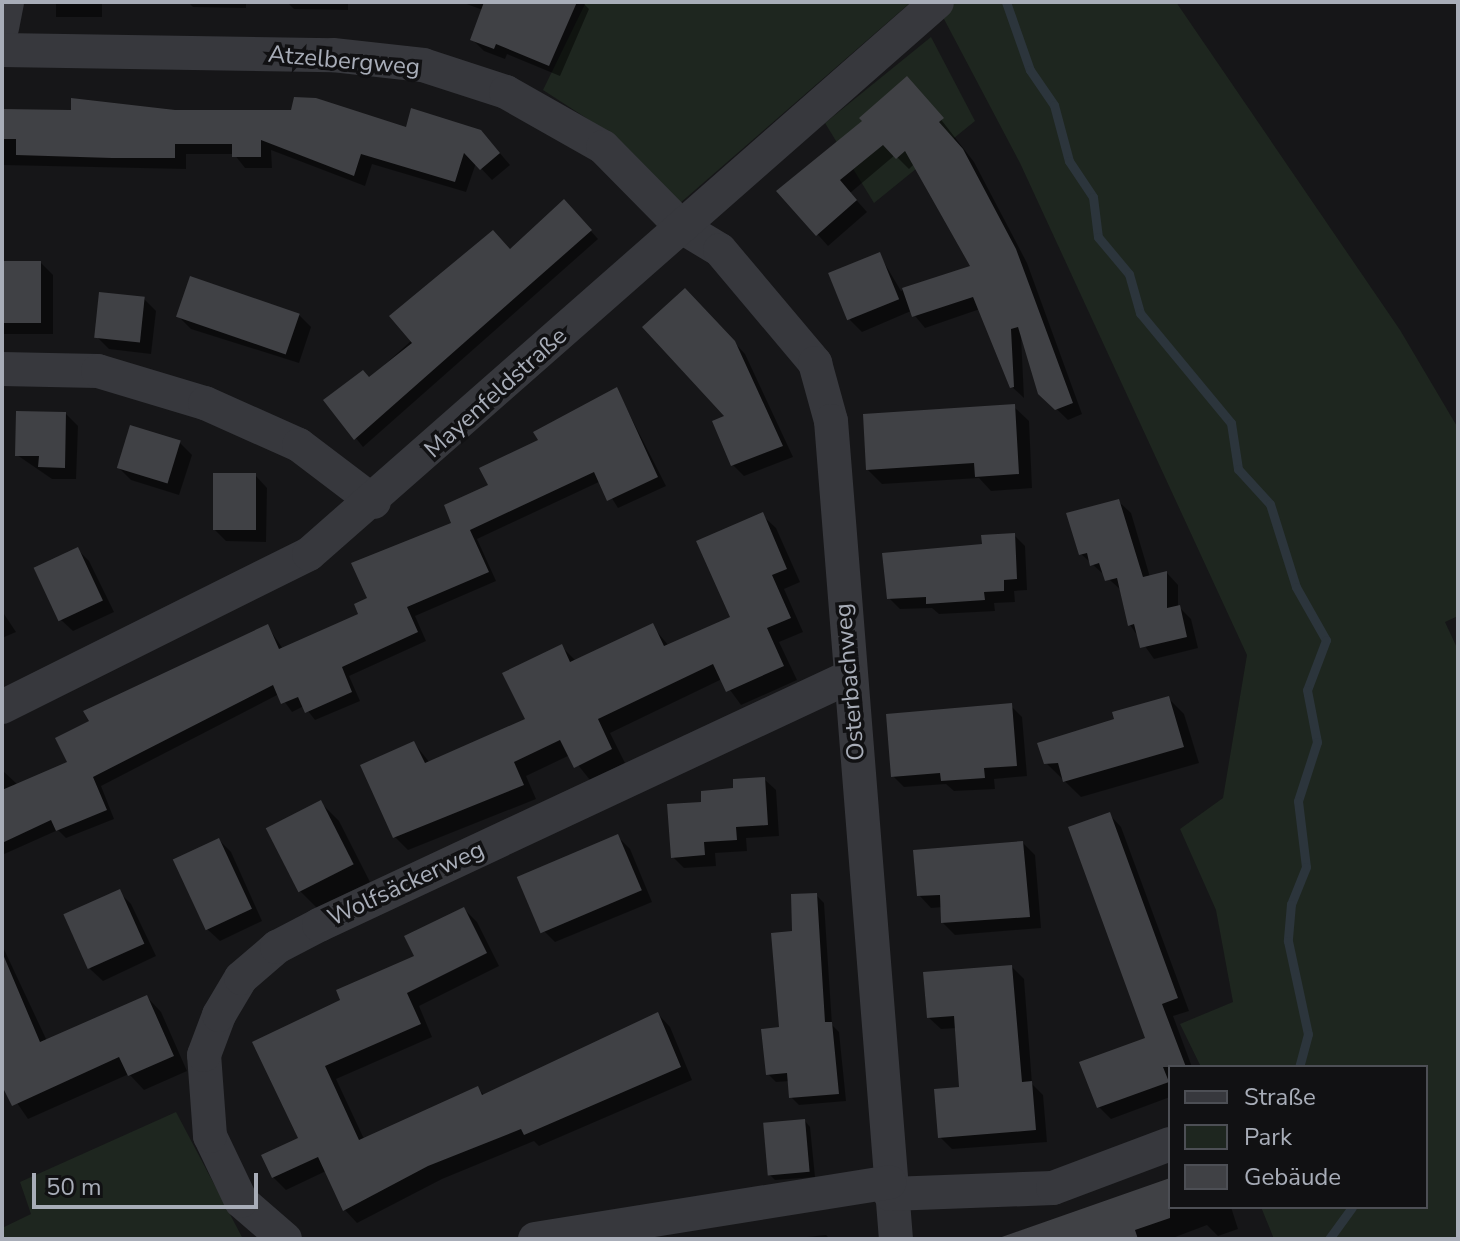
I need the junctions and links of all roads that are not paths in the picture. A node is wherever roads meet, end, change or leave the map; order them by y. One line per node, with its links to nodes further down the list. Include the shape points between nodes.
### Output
1 (7, 2): 3 (street)
2 (937, 2): 5 (street, Mayenfeldstraße)
3 (2, 28)
4 (2, 50): 5 (street, Atzelbergweg, via 333,55 423,65 506,92 551,114 603,147)
5 (682, 227): 7 (street, Mayenfeldstraße); 8 (street, Osterbachweg, via 720,250 815,363 831,421)
6 (2, 369): 7 (street, via 98,371 205,403 299,445)
7 (374, 502): 9 (street, Mayenfeldstraße, via 309,554)
8 (849, 677): 11 (street, Osterbachweg, via 876,959); 12 (street, Wolfsäckerweg, via 319,925 277,947 241,978 204,1055 207,1123 222,1171 241,1201)
9 (2, 707)
10 (1168, 1145): 11 (street, via 1053,1188)
11 (889, 1188): 13 (street); 14 (street, Osterbachweg)
12 (285, 1239)
13 (535, 1239)
14 (896, 1239)

